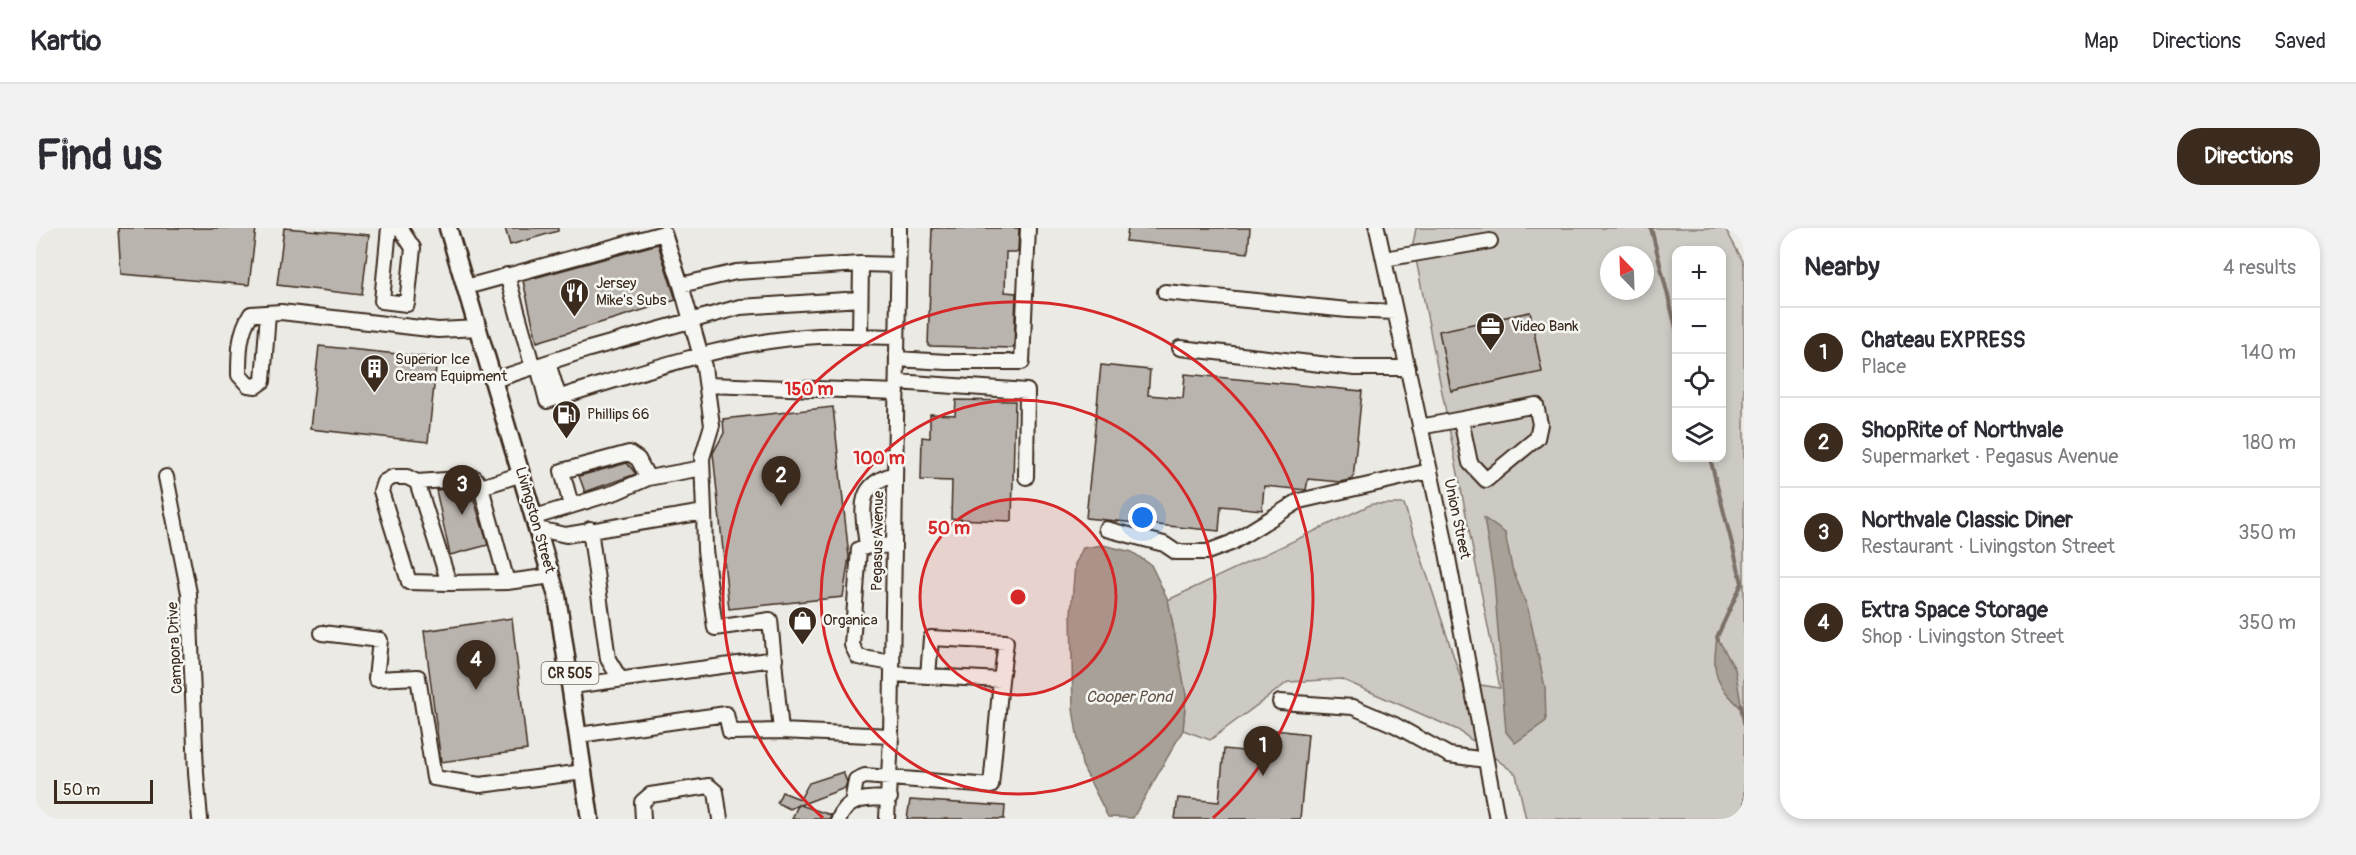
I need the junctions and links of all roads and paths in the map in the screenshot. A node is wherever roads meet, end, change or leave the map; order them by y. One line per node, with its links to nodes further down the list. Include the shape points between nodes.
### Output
1 (389, 228): 2 (street, via 382,301 407,304 413,248)
2 (400, 228)
3 (448, 228): 13 (main road, Livingston Street / CR 505)
4 (899, 228): 10 (street, Pegasus Avenue)
5 (1028, 228): 24 (street, via 1022,362)
6 (1377, 228): 8 (street, Union Street)
7 (1490, 241): 8 (street)
8 (1384, 259): 16 (street, Union Street)
9 (861, 264): 10 (street); 12 (street, via 736,272); 15 (street)
10 (898, 265): 21 (street, Pegasus Avenue)
11 (507, 275): 12 (street, via 664,233); 13 (street); 25 (street)
12 (681, 285): 18 (street)
13 (466, 287): 19 (main road, Livingston Street / CR 505)
14 (1166, 292): 16 (street)
15 (860, 299): 18 (street, via 740,308); 20 (street)
16 (1395, 312): 26 (street, Union Street)
17 (268, 313): 17 (street, via 251,314 244,325 239,375 248,385 256,386 263,381); 19 (street, via 438,330)
18 (691, 321): 23 (street); 25 (street)
19 (478, 328): 27 (main road, Livingston Street / CR 505)
20 (860, 336): 21 (street); 23 (street, via 818,336)
21 (897, 337): 24 (street, Pegasus Avenue)
22 (1180, 348): 26 (street, via 1355,368)
23 (701, 355): 25 (street, via 553,400); 28 (street)
24 (897, 358): 29 (street, Pegasus Avenue)
25 (540, 366): 27 (street)
26 (1407, 368): 31 (street, Union Street)
27 (494, 380): 34 (main road, Livingston Street / CR 505)
28 (706, 384): 29 (street); 32 (street, via 712,425)
29 (897, 387): 35 (street, Pegasus Avenue); 37 (street, via 1027,391)
30 (1461, 420): 30 (street, via 1536,405 1540,424 1537,438 1486,480 1470,463); 31 (street)
31 (1420, 427): 33 (street, Union Street)
32 (702, 468): 38 (street); 42 (street)
33 (1430, 471): 45 (street, via 1299,501 1231,543 1207,552 1176,552 1164,544); 62 (street, Union Street)
34 (522, 474): 40 (street); 43 (main road, Livingston Street / CR 505)
35 (895, 474): 46 (street, Pegasus Avenue); 47 (street, via 878,479 867,491)
36 (166, 477): 67 (street, Campora Drive, via 189,593)
37 (1026, 477)
38 (648, 478): 41 (street); 41 (street, via 638,459 629,453 562,471)
39 (417, 482): 40 (street, via 468,476); 50 (street); 50 (street, via 393,477 384,482 381,491 409,582)
40 (481, 487): 49 (street)
41 (572, 505): 43 (street)
42 (704, 512): 44 (street); 52 (street, via 715,628 770,620)
43 (537, 523): 44 (street, via 566,535); 48 (main road, Livingston Street / CR 505)
44 (590, 529): 55 (street, via 608,659)
45 (1106, 529)
46 (894, 545): 47 (street); 53 (street, Pegasus Avenue)
47 (867, 546): 53 (street, via 859,549 856,564 852,645 858,657)
48 (552, 576): 49 (street); 57 (main road, Livingston Street / CR 505)
49 (507, 582): 50 (street)
50 (449, 583)
51 (322, 633): 63 (street, via 380,640 376,679 418,677 434,778 480,785)
52 (775, 659): 55 (street); 59 (street)
53 (892, 668): 54 (street); 61 (street, Pegasus Avenue)
54 (928, 676): 56 (street); 56 (street, via 931,638 1006,642)
55 (620, 679): 57 (street)
56 (1001, 680): 64 (street, via 992,786)
57 (572, 686): 60 (main road, Livingston Street / CR 505)
58 (1280, 702): 62 (street, via 1353,707 1449,755)
59 (781, 731): 60 (street, via 730,732 726,714); 61 (street)
60 (579, 735): 63 (main road, Livingston Street / CR 505)
61 (891, 736): 64 (street, Pegasus Avenue)
62 (1486, 760): 73 (street, Union Street)
63 (584, 772): 68 (main road, Livingston Street / CR 505)
64 (890, 778): 65 (street, Pegasus Avenue); 66 (street, via 860,777 853,787)
65 (890, 798): 66 (street); 72 (street, Pegasus Avenue)
66 (852, 803): 71 (street)
67 (201, 819)
68 (590, 819)
69 (643, 819): 70 (street, via 642,802 650,795 709,786 716,792)
70 (720, 819)
71 (839, 819)
72 (887, 819)
73 (1497, 819)

